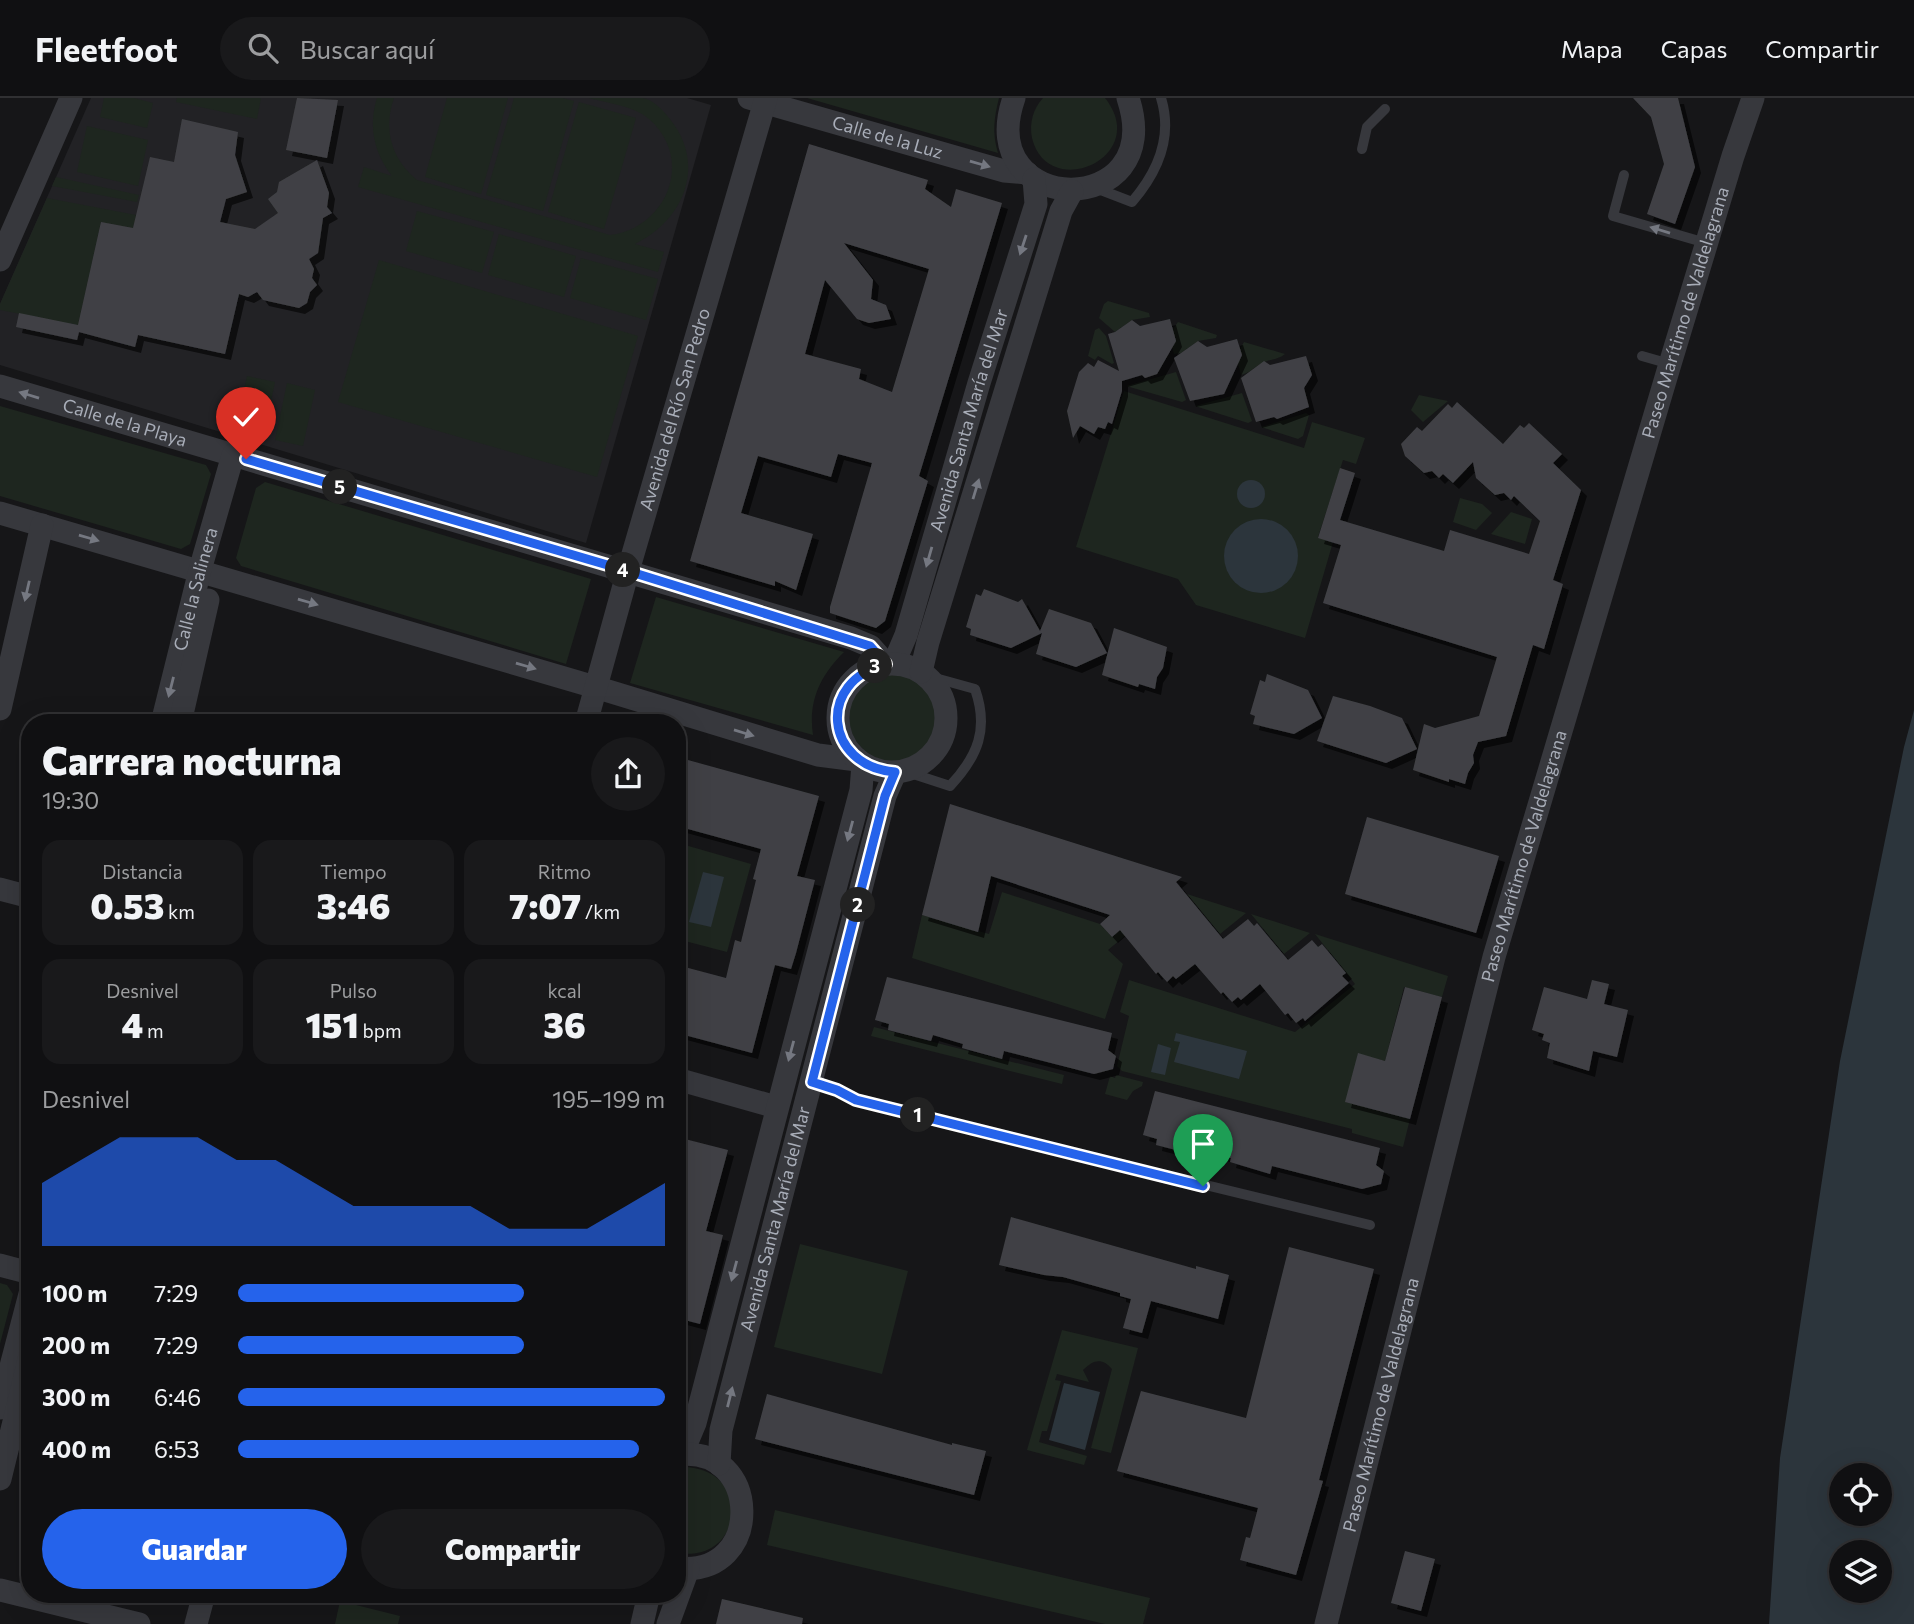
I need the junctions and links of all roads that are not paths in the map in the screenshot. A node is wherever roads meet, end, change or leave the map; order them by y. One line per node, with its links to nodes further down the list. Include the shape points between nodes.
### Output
1 (71, 98): 14 (street)
2 (1014, 98): 11 (street, via 1008,138 1014,157)
3 (1128, 98): 12 (street, via 1134,139 1126,159 1112,176)
4 (1161, 98): 12 (lane, via 1166,131 1163,149 1155,170 1132,202)
5 (1739, 98): 13 (street, Paseo Marítimo de Valdelagrana)
6 (1753, 98): 13 (street, Paseo Marítimo de Valdelagrana)
7 (760, 99): 11 (street, Calle de la Luz, one-way to 11); 20 (street, Avenida del Río San Pedro)
8 (1385, 109): 9 (lane, via 1367,127)
9 (1362, 149)
10 (1624, 175): 13 (lane, one-way to 10, via 1613,216)
11 (1030, 176): 12 (street, Calle de la Luz, via 1045,186); 22 (street, Avenida Santa María del Mar, one-way to 22, via 1036,204 906,635)
12 (1083, 189): 23 (street, Avenida Santa María del Mar, one-way to 12, via 928,642 1057,224)
13 (1700, 241): 15 (street, Paseo Marítimo de Valdelagrana)
14 (0, 260)
15 (1657, 361): 59 (street, Paseo Marítimo de Valdelagrana, via 1483,955); 60 (street, Paseo Marítimo de Valdelagrana, via 1494,957)
16 (0, 386): 17 (street, Calle de la Playa, one-way to 16)
17 (240, 457): 20 (street, Calle de la Playa); 21 (street)
18 (0, 513): 19 (street)
19 (42, 525): 21 (street, one-way to 21); 25 (street, one-way to 25)
20 (628, 571): 22 (street, Calle de la Playa, via 851,638 870,646); 24 (street, Avenida del Río San Pedro)
21 (207, 572): 24 (street, one-way to 24); 26 (street, Calle la Salinera, one-way to 26); 27 (street)
22 (890, 663): 23 (street); 31 (street, via 870,667 857,676 839,702 840,733 846,748)
23 (925, 674): 32 (street, via 944,701 945,731 931,757); 32 (lane, via 975,689 982,723 979,743 950,786)
24 (595, 687): 28 (street, Avenida del Río San Pedro); 29 (street, one-way to 29)
25 (0, 709)
26 (165, 714)
27 (182, 714)
28 (588, 714)
29 (684, 714)
30 (686, 715): 31 (street, one-way to 31, via 818,755)
31 (860, 762): 32 (street, via 878,771); 37 (street, Avenida Santa María del Mar, one-way to 37, via 861,790)
32 (900, 772): 36 (street, Avenida Santa María del Mar, via 885,796)
33 (0, 889): 34 (street)
34 (21, 895)
35 (686, 1082): 37 (street)
36 (812, 1082): 38 (lane, via 856,1100); 46 (street, Avenida Santa María del Mar, one-way to 36, via 721,1430)
37 (776, 1107): 44 (street, Avenida Santa María del Mar, one-way to 44, via 695,1423)
38 (1370, 1225)
39 (0, 1265): 40 (street)
40 (21, 1271)
41 (21, 1343): 43 (street)
42 (21, 1376): 43 (street)
43 (11, 1398): 47 (street)
44 (686, 1442)
45 (686, 1455): 46 (street)
46 (719, 1464): 48 (street, via 738,1486 743,1522 726,1553 711,1564)
47 (0, 1479)
48 (686, 1568)
49 (0, 1590): 50 (street)
50 (21, 1595)
51 (53, 1603): 55 (street)
52 (202, 1603): 56 (street)
53 (647, 1603): 57 (street)
54 (674, 1603): 58 (street)
55 (139, 1624)
56 (197, 1624)
57 (642, 1624)
58 (668, 1624)
59 (1314, 1624)
60 (1326, 1624)

